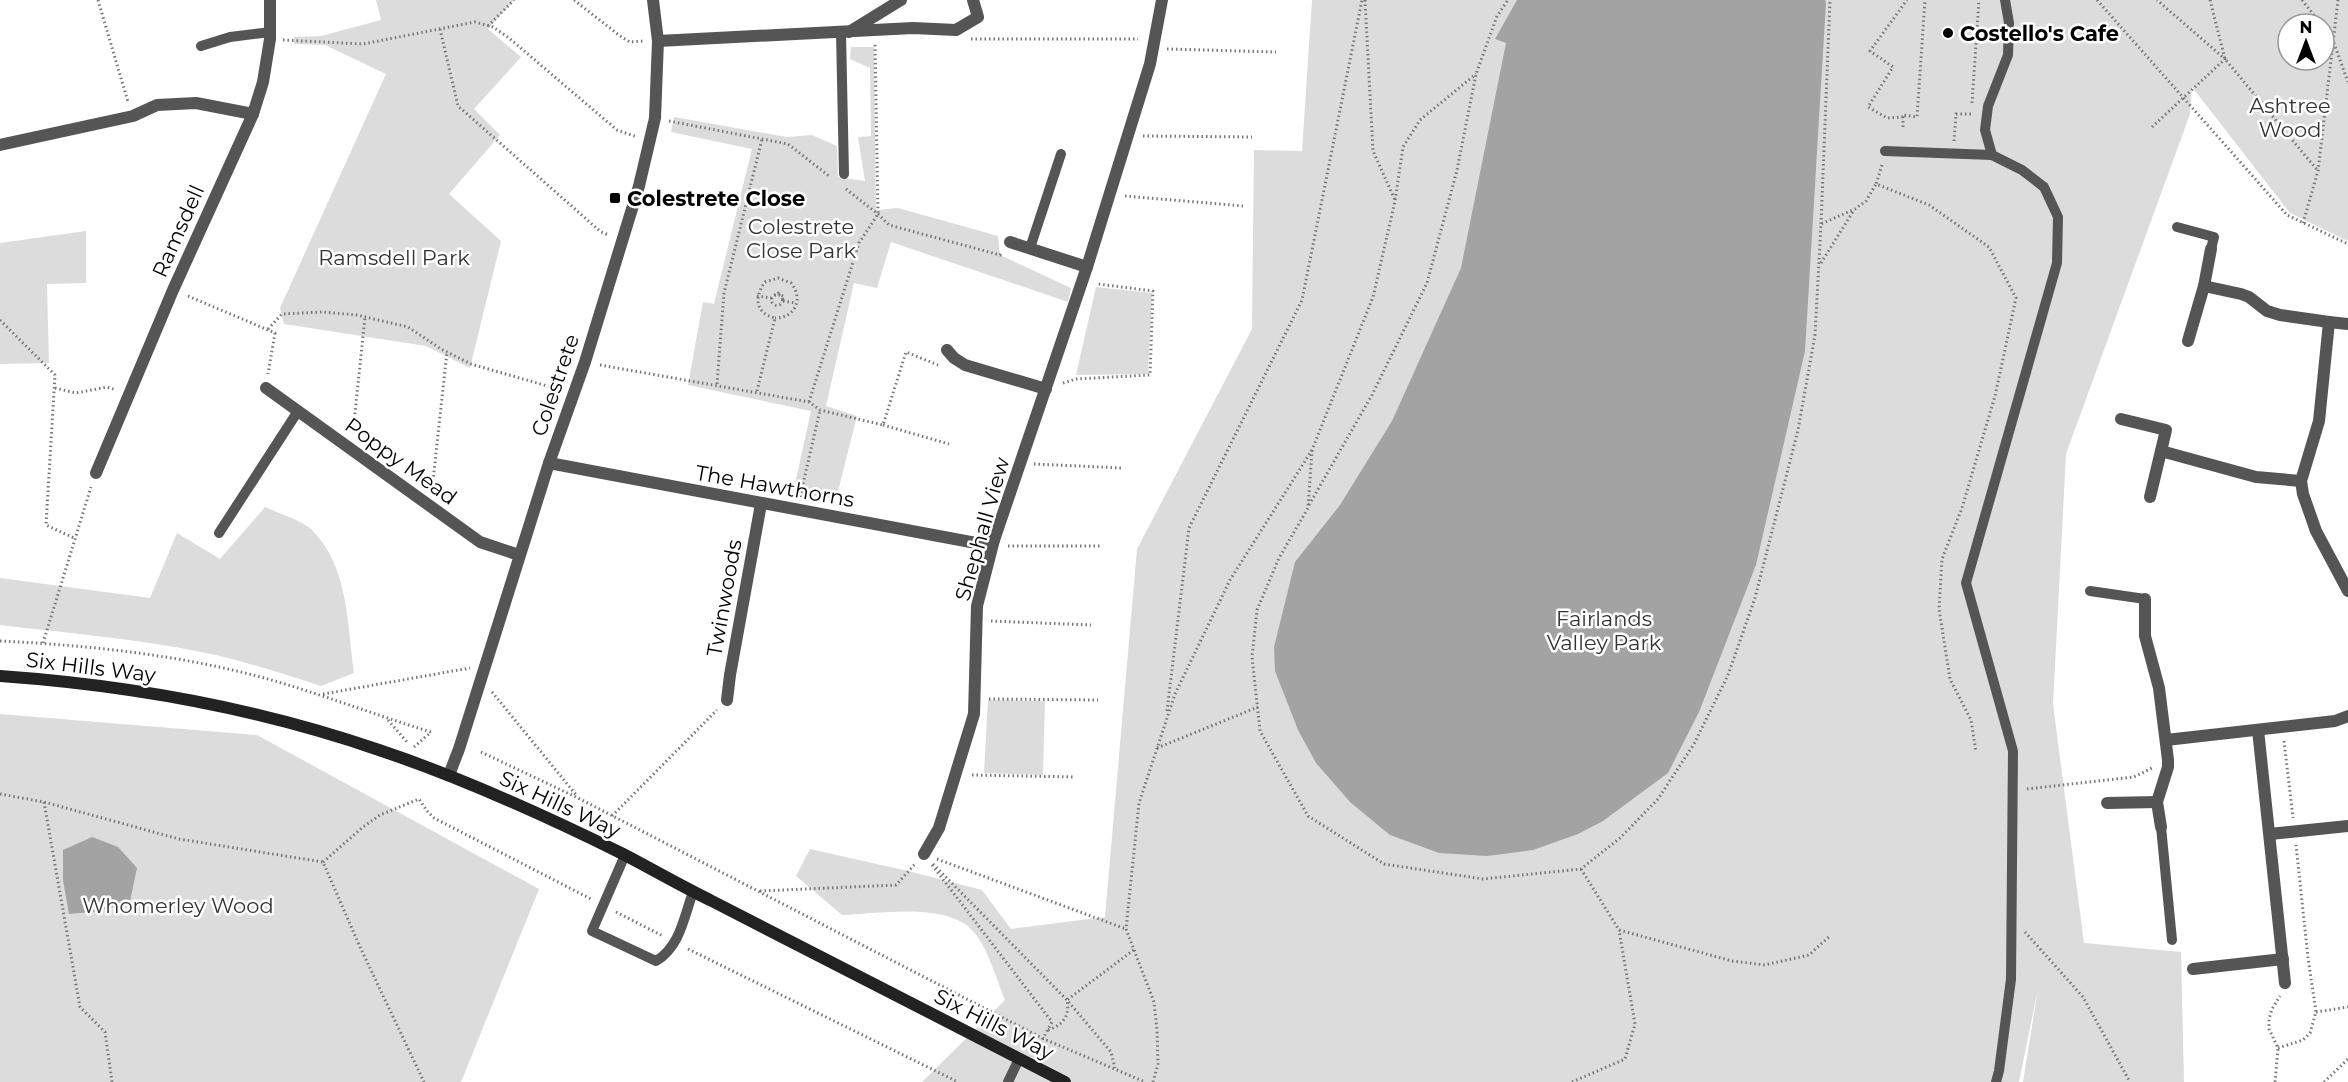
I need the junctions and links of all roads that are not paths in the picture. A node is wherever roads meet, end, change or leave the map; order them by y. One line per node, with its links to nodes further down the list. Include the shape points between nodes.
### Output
1 (270, 0): 8 (street, Ramsdell)
2 (653, 0): 9 (street, Colestrete)
3 (901, 0): 7 (street)
4 (973, 0): 7 (street, via 978,17 956,30 913,28)
5 (1162, 0): 21 (street, Shephall View, via 1154,44)
6 (2005, 0): 15 (lane, via 2008,55 1988,106 1985,130)
7 (845, 33): 9 (street); 16 (lane)
8 (271, 35): 10 (lane, via 230,37); 11 (street, Ramsdell)
9 (658, 41): 32 (street, Colestrete, via 655,118 639,186 585,362)
10 (201, 46)
11 (253, 114): 12 (street, via 196,103 157,105 133,116); 33 (street, Ramsdell)
12 (0, 145)
13 (1885, 151): 15 (lane)
14 (1061, 154): 19 (lane)
15 (1992, 155): 64 (lane, via 2022,170 2044,188 2058,218 2057,262 1966,583 2013,751 2011,979)
16 (844, 174)
17 (2177, 227): 20 (lane, via 2214,237)
18 (1010, 242): 19 (street)
19 (1030, 248): 21 (street)
20 (2211, 249): 22 (street)
21 (1087, 267): 28 (street, Shephall View)
22 (2204, 286): 23 (street, via 2249,297 2267,311 2280,315); 25 (street)
23 (2329, 322): 24 (street); 34 (street, via 2319,421)
24 (2348, 324)
25 (2188, 341)
26 (947, 350): 28 (street, via 965,364)
27 (266, 388): 29 (street, Poppy Mead)
28 (1046, 389): 38 (street, Shephall View)
29 (298, 411): 37 (lane); 39 (street, Poppy Mead, via 480,542)
30 (2121, 419): 31 (street, via 2166,430)
31 (2161, 451): 34 (street, via 2256,477); 35 (street)
32 (549, 463): 36 (street, The Hawthorns); 39 (street, Colestrete)
33 (96, 473)
34 (2301, 481): 40 (street, via 2316,531)
35 (2150, 496)
36 (761, 504): 38 (street, The Hawthorns); 44 (street, Twinwoods)
37 (219, 533)
38 (993, 543): 54 (street, Shephall View, via 977,606 974,714 939,828)
39 (519, 555): 48 (street, Colestrete)
40 (2348, 589)
41 (2090, 591): 42 (lane)
42 (2145, 599): 47 (street, via 2145,636 2159,688)
43 (0, 676): 48 (street, Six Hills Way, via 105,686 257,715 357,742)
44 (727, 700)
45 (2348, 716): 46 (street)
46 (2258, 730): 47 (street); 53 (street)
47 (2166, 740): 50 (street, via 2168,767)
48 (449, 775): 55 (street, Six Hills Way)
49 (2107, 802): 50 (street)
50 (2157, 802): 52 (street)
51 (2348, 826): 53 (street)
52 (2161, 827): 57 (lane)
53 (2270, 834): 58 (street)
54 (924, 854)
55 (625, 855): 56 (street, Six Hills Way); 56 (lane, via 592,931 656,962 675,943)
56 (693, 892): 61 (street, Six Hills Way)
57 (2172, 940)
58 (2283, 959): 59 (street); 60 (street)
59 (2193, 969)
60 (2285, 983)
61 (1024, 1061): 62 (lane); 63 (street, Six Hills Way)
62 (1008, 1082)
63 (1065, 1082)
64 (1996, 1082)

